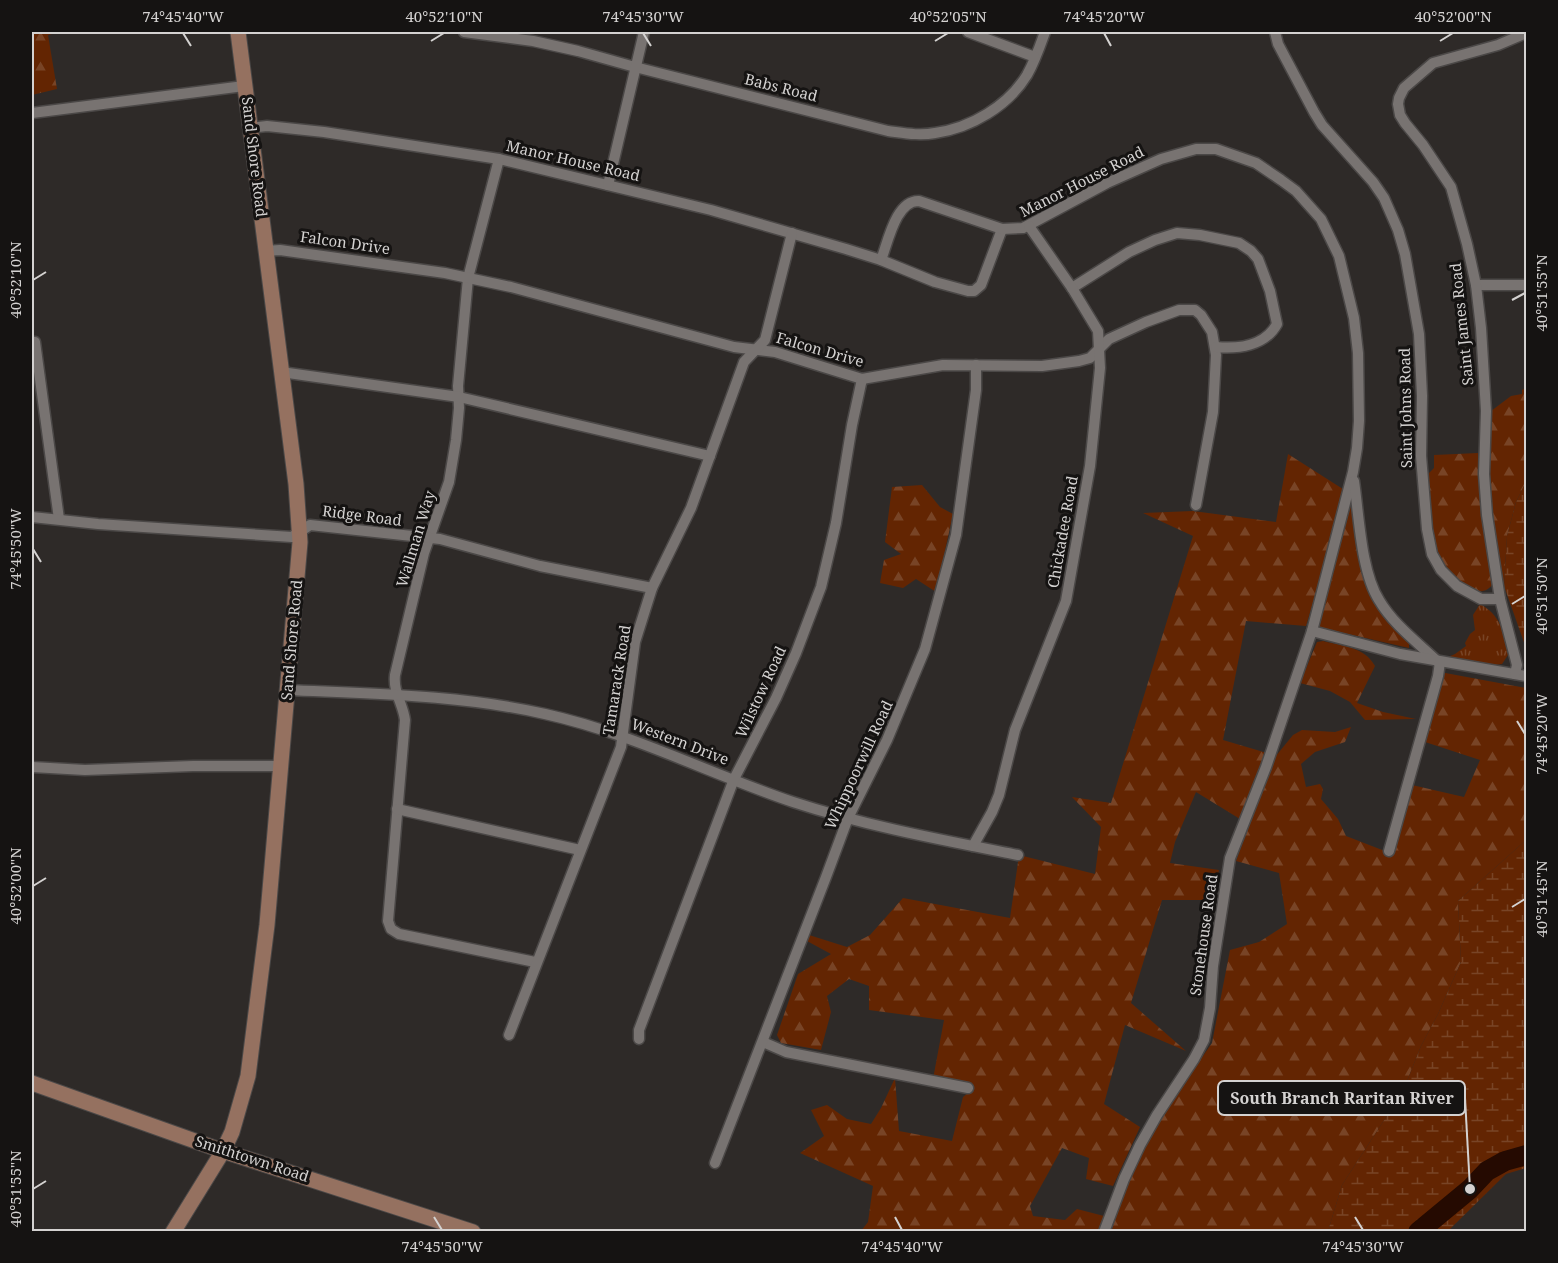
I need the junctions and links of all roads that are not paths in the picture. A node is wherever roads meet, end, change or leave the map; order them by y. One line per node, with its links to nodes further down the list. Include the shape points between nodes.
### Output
1 (238, 32): 10 (street, Sand Shore Road)
2 (464, 32): 9 (street, Babs Road, via 533,41)
3 (644, 32): 9 (street)
4 (968, 32): 8 (street)
5 (1046, 32): 8 (street, Babs Road)
6 (1275, 32): 40 (street, Saint Johns Road, via 1322,125 1373,182 1398,230 1419,334 1421,456 1432,554 1446,576 1462,590 1486,600)
7 (1527, 33): 21 (street, Saint James Road, via 1433,63 1398,98 1400,115 1451,187)
8 (1035, 57): 9 (street, Babs Road, via 1023,81 995,109 935,134 888,131)
9 (635, 67): 14 (street)
10 (244, 86): 11 (street); 12 (street, Sand Shore Road)
11 (32, 113)
12 (250, 128): 13 (street, Manor House Road, via 324,132); 18 (street, Sand Shore Road)
13 (499, 159): 14 (street, Manor House Road); 20 (street, Wallman Way)
14 (608, 185): 17 (street, Manor House Road)
15 (1029, 226): 16 (street, Manor House Road); 23 (street, Chickadee Road); 33 (street, Manor House Road, via 1131,172 1197,149 1236,154 1296,191 1331,235 1354,318 1359,421)
16 (1002, 229): 19 (street, Manor House Road, via 912,201 901,209); 19 (street, Manor House Road, via 983,282 975,291 935,282)
17 (792, 233): 19 (street, Manor House Road); 27 (street, Tamarack Road, via 765,340)
18 (265, 251): 20 (street, Falcon Drive); 29 (street, Sand Shore Road)
19 (881, 260)
20 (468, 278): 27 (street, Falcon Drive); 31 (street, Wallman Way)
21 (1476, 285): 22 (street); 40 (street, Saint James Road, via 1486,411 1485,494)
22 (1527, 285)
23 (1072, 288): 25 (street, via 1128,252 1177,233 1239,243 1262,266 1277,324 1270,334 1252,344); 26 (street, Chickadee Road, via 1098,331)
24 (35, 342): 36 (street)
25 (1215, 347): 26 (street, Falcon Drive, via 1206,321 1197,312 1186,309 1121,333); 34 (street, Falcon Drive, via 1213,412)
26 (1100, 349): 28 (street, Falcon Drive, via 1086,360 1062,364); 52 (street, Chickadee Road, via 1090,466 1066,601 1015,730 999,795)
27 (755, 350): 30 (street, Falcon Drive, via 775,352); 32 (street, Tamarack Road, via 744,362)
28 (976, 365): 30 (street, Falcon Drive, via 943,365); 51 (street, Whippoorwill Road, via 956,535 925,649 888,740)
29 (281, 372): 31 (street); 37 (street, Sand Shore Road)
30 (862, 379): 49 (street, Wilstow Road, via 837,523 821,587 776,698)
31 (459, 397): 32 (street); 38 (street, Wallman Way, via 449,482)
32 (710, 456): 39 (street, Tamarack Road, via 691,508)
33 (1353, 472): 41 (street, Manor House Road); 42 (street, Manor House Road, via 1373,590 1391,617)
34 (1196, 506)
35 (32, 517): 36 (street, Ridge Road)
36 (59, 519): 37 (street, Ridge Road, via 292,537)
37 (301, 531): 38 (street, Ridge Road, via 310,525); 44 (street, Sand Shore Road)
38 (429, 539): 39 (street, Ridge Road); 45 (street, Wallman Way, via 395,675)
39 (652, 588): 46 (street, Tamarack Road, via 636,642)
40 (1500, 599): 43 (street, Saint James Road)
41 (1312, 631): 42 (street); 66 (street, Stonehouse Road, via 1230,858 1204,1040 1140,1146)
42 (1438, 662): 43 (street); 54 (street, via 1438,676)
43 (1521, 675)
44 (288, 690): 45 (street, Western Drive); 47 (street, Sand Shore Road)
45 (398, 695): 46 (street, Western Drive, via 546,714); 50 (street, Wallman Way, via 405,720)
46 (623, 736): 49 (street, Western Drive); 53 (street, Tamarack Road)
47 (280, 766): 48 (street, via 85,770); 62 (street, Sand Shore Road, via 252,1054 241,1104)
48 (32, 767)
49 (734, 779): 51 (street, Western Drive); 58 (street, Wilstow Road, via 639,1030)
50 (397, 809): 53 (street); 56 (street, Wallman Way, via 388,921 391,929 399,934)
51 (848, 818): 52 (street, Western Drive); 59 (street, Whippoorwill Road)
52 (973, 846): 55 (street, Western Drive)
53 (580, 850): 56 (street, Tamarack Road)
54 (1389, 851)
55 (1018, 855)
56 (535, 962): 57 (street, Tamarack Road)
57 (509, 1035)
58 (639, 1039)
59 (763, 1042): 61 (street, via 786,1052); 63 (street, Whippoorwill Road)
60 (32, 1083): 62 (street, Smithtown Road)
61 (968, 1088)
62 (223, 1151): 64 (street, Sand Shore Road); 65 (street, Smithtown Road)
63 (715, 1163)
64 (173, 1232)
65 (473, 1232)
66 (1104, 1232)

